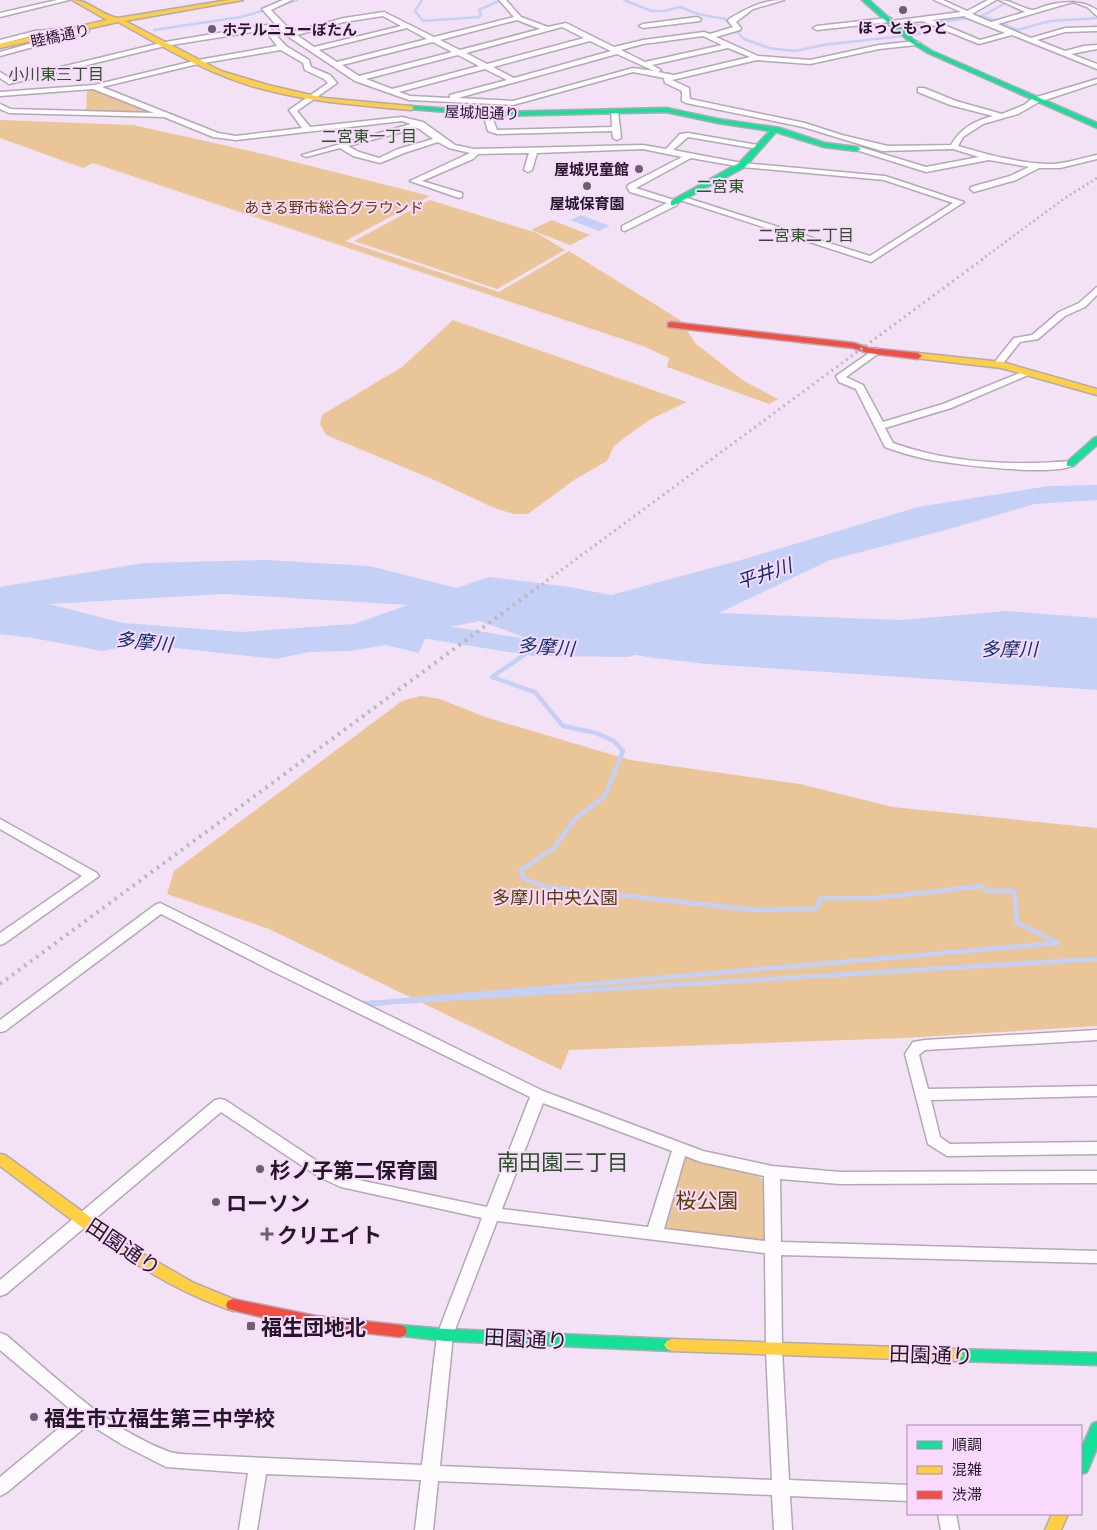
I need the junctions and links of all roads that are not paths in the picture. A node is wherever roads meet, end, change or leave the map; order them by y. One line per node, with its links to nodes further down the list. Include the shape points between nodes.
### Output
1 (66, 0): 15 (street)
2 (75, 0): 20 (street, 屋城旭通り)
3 (91, 0): 20 (street, 屋城旭通り, via 116,13)
4 (240, 0): 20 (street, 睦橋通り)
5 (289, 0): 31 (street, via 267,10)
6 (502, 0): 18 (street)
7 (782, 0): 32 (street, via 751,8 732,21 737,28)
8 (865, 0): 21 (street)
9 (937, 0): 17 (street)
10 (993, 0): 17 (street)
11 (1073, 0): 13 (street); 14 (street)
12 (1005, 1): 14 (street)
13 (1093, 4): 16 (street)
14 (1032, 12): 23 (street)
15 (2, 13)
16 (1097, 14)
17 (972, 16): 22 (street); 23 (street)
18 (517, 18): 26 (street); 34 (street)
19 (697, 18): 36 (street, via 641,24)
20 (119, 20): 28 (street, 睦橋通り); 29 (street, 睦橋通り); 40 (street, 屋城旭通り)
21 (890, 22): 22 (street); 25 (street); 35 (street)
22 (931, 22): 30 (street, via 979,42)
23 (991, 24): 30 (street)
24 (408, 26): 31 (street, via 384,14 344,20); 34 (street); 45 (street)
25 (817, 28)
26 (548, 29): 33 (street, via 563,25); 47 (street)
27 (1097, 29): 37 (street, via 1065,30)
28 (84, 30): 38 (street, 睦橋通り); 48 (street)
29 (59, 31): 38 (street, 睦橋通り); 39 (street)
30 (1012, 33): 37 (street)
31 (291, 34): 45 (street)
32 (710, 36): 36 (street); 41 (street)
33 (591, 38): 46 (street); 54 (street)
34 (433, 39): 47 (street); 52 (street)
35 (911, 39): 50 (street, via 810,62); 72 (street, via 944,60)
36 (660, 40): 46 (street)
37 (1030, 40): 49 (street)
38 (26, 41): 42 (street, 睦橋通り)
39 (0, 42)
40 (165, 44): 43 (street, via 267,27); 51 (street, 屋城旭通り); 62 (street)
41 (730, 45): 50 (street); 53 (street)
42 (0, 47)
43 (283, 47): 51 (street); 70 (street, via 333,83)
44 (1097, 47): 49 (street)
45 (314, 49): 52 (street)
46 (616, 50): 53 (street); 60 (street)
47 (459, 52): 54 (street); 59 (street)
48 (0, 54)
49 (1064, 54): 55 (street)
50 (757, 58): 58 (street)
51 (198, 62): 64 (street); 70 (street, 屋城旭通り, via 250,82)
52 (337, 64): 59 (street)
53 (647, 65): 56 (street); 58 (street)
54 (486, 66): 60 (street); 67 (street)
55 (1097, 67)
56 (633, 70): 58 (street); 71 (street, via 513,103)
57 (0, 74): 62 (street)
58 (673, 77): 90 (street, via 667,79 686,90 686,102 805,125)
59 (358, 79): 67 (street)
60 (513, 80): 71 (street)
61 (1097, 81): 63 (street)
62 (9, 82): 66 (street)
63 (1081, 86): 68 (street); 72 (street)
64 (94, 87): 66 (street); 76 (street)
65 (921, 90): 77 (street, via 953,103)
66 (22, 92): 69 (street)
67 (390, 92): 71 (street, via 409,98)
68 (1097, 92)
69 (0, 94)
70 (312, 97): 75 (street, 屋城旭通り, via 378,106); 82 (street, via 293,110)
71 (443, 100)
72 (1036, 100): 77 (street); 79 (street)
73 (0, 106): 76 (street, via 9,111)
74 (614, 111): 75 (street, 屋城旭通り); 80 (street); 81 (street, 屋城旭通り, via 666,110)
75 (487, 114): 83 (street, via 492,131)
76 (169, 116): 82 (street, via 226,137 246,138)
77 (1002, 116): 86 (street, via 968,128)
78 (420, 124): 82 (street, via 396,118); 84 (street); 85 (street)
79 (1097, 126)
80 (616, 129): 83 (street); 87 (street)
81 (775, 129): 88 (street); 89 (street, 屋城旭通り, via 824,145)
82 (307, 130)
83 (553, 130): 92 (street)
84 (440, 139): 85 (street, via 380,161 356,154); 93 (street, via 456,148)
85 (341, 145): 95 (street)
86 (952, 147): 90 (street); 98 (street)
87 (617, 148): 92 (street); 94 (street, via 643,147)
88 (758, 148): 94 (street, via 688,135); 99 (street)
89 (856, 149): 90 (street); 98 (street, via 926,170)
90 (889, 149)
91 (534, 150): 92 (street); 93 (street); 101 (street)
92 (557, 150)
93 (477, 151): 103 (street, via 414,181)
94 (667, 152): 96 (street)
95 (306, 154)
96 (689, 156): 99 (street); 104 (street, via 632,187 633,190)
97 (1097, 157): 100 (street, via 1060,166)
98 (989, 158): 100 (street)
99 (742, 165): 104 (street); 104 (street, via 885,178 960,202 871,259)
100 (1037, 166): 102 (street, via 1014,178)
101 (528, 170)
102 (974, 188)
103 (459, 195)
104 (678, 201): 105 (street)
105 (625, 228)
106 (1097, 290): 109 (street, via 1082,306 1062,314 1035,337 1017,340)
107 (671, 324): 108 (street)
108 (876, 351): 109 (street); 112 (street, via 841,376 842,380 860,387)
109 (998, 364): 110 (street)
110 (1028, 372): 111 (street); 112 (street, via 947,406)
111 (1097, 392)
112 (880, 426): 114 (street, via 890,445 929,456 985,464)
113 (1097, 440): 114 (street)
114 (1070, 464)
115 (0, 823): 116 (street, via 92,876)
116 (0, 940)
117 (0, 1027): 120 (street, via 160,908)
118 (1097, 1035): 121 (street, via 918,1046 912,1054)
119 (1097, 1091): 121 (street)
120 (538, 1095): 123 (street); 127 (street)
121 (922, 1095): 122 (street, via 933,1140 948,1150)
122 (1097, 1148)
123 (680, 1149): 125 (street); 129 (street)
124 (0, 1159): 128 (street, 田園通り)
125 (772, 1172): 126 (street, via 865,1179); 130 (street)
126 (1097, 1177)
127 (491, 1214): 128 (street, via 346,1183 324,1173 220,1104); 129 (street); 133 (street)
128 (84, 1219): 132 (street); 133 (street, 田園通り, via 134,1255 189,1288 227,1303 274,1316 334,1325)
129 (654, 1234): 130 (street)
130 (773, 1248): 131 (street); 135 (street)
131 (1097, 1257)
132 (0, 1288)
133 (445, 1334): 135 (street, 田園通り); 141 (street)
134 (0, 1340): 137 (street)
135 (774, 1350): 136 (street, 田園通り); 142 (street)
136 (1097, 1359)
137 (88, 1414): 140 (street, via 166,1458); 143 (street)
138 (1097, 1429): 139 (street)
139 (1082, 1465)
140 (258, 1466): 141 (street); 147 (street)
141 (431, 1472): 142 (street); 148 (street)
142 (781, 1487): 144 (street); 149 (street)
143 (0, 1488)
144 (907, 1492)
145 (948, 1515): 150 (street)
146 (1060, 1515): 151 (street)
147 (248, 1530)
148 (424, 1530)
149 (783, 1530)
150 (950, 1530)
151 (1053, 1530)

